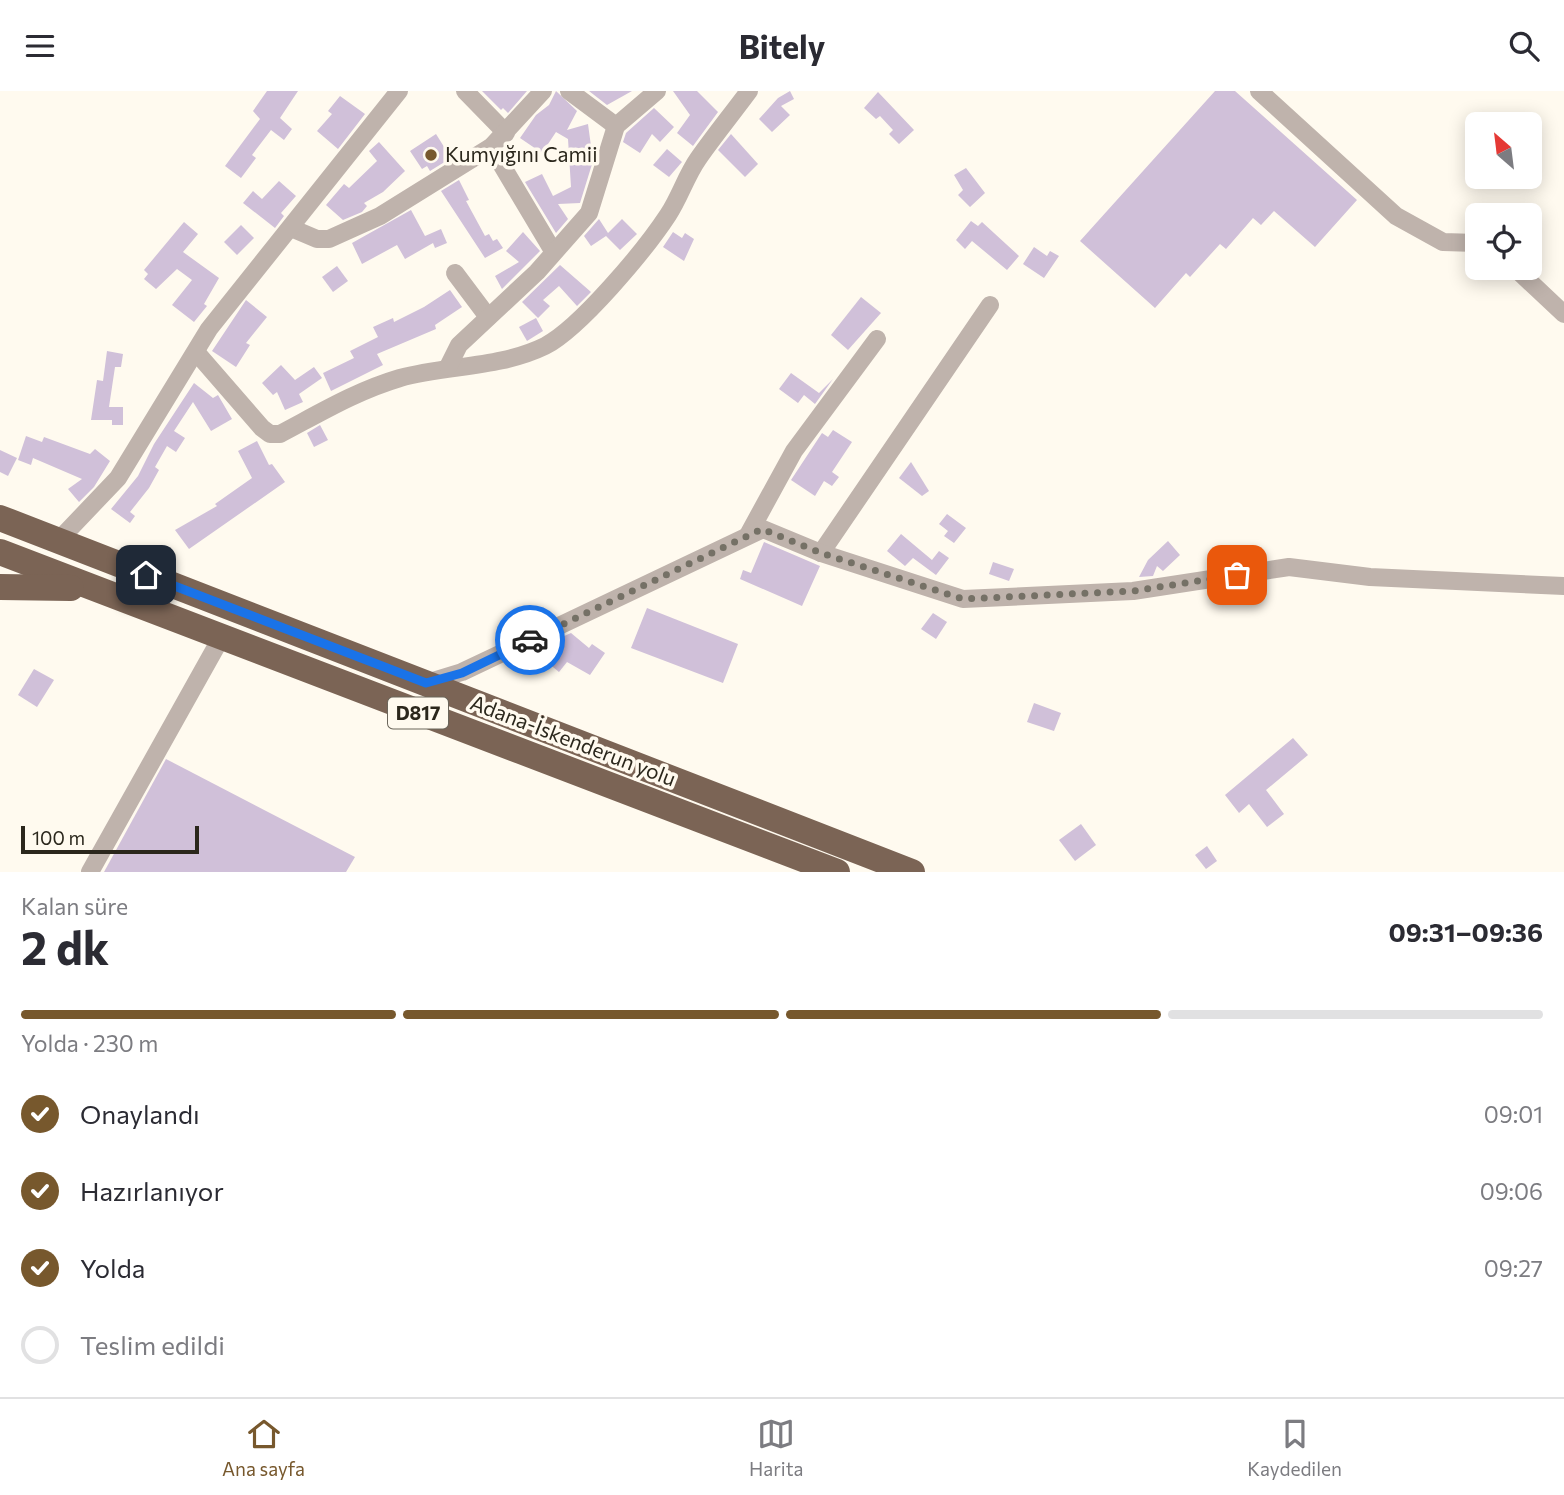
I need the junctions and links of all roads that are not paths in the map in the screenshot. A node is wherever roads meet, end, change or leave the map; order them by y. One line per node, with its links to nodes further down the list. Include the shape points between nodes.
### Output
1 (465, 91): 9 (street)
2 (543, 91): 9 (street)
3 (569, 91): 8 (street)
4 (657, 91): 8 (street)
5 (750, 91): 21 (street, via 697,161 668,215 568,331 526,354)
6 (1259, 91): 12 (street, via 1396,216 1443,242)
7 (390, 94): 11 (street)
8 (616, 126): 13 (street, via 589,213)
9 (506, 134): 10 (street)
10 (491, 147): 11 (street, via 344,235 317,239); 13 (street)
11 (291, 228): 20 (street, via 209,329)
12 (1465, 243)
13 (553, 251): 18 (street)
14 (455, 273): 18 (street)
15 (1528, 280): 17 (street)
16 (990, 305): 25 (street)
17 (1564, 314)
18 (488, 317): 21 (street, via 459,345)
19 (877, 339): 22 (street, via 794,451)
20 (196, 352): 21 (street, via 270,434 280,434 367,389); 23 (street, via 118,478)
21 (448, 367)
22 (748, 535): 25 (street, via 762,529); 30 (street, via 462,673)
23 (58, 541): 24 (highway); 30 (highway, Adana-İskenderun yolu / D817)
24 (6, 543): 28 (highway, D817)
25 (821, 553): 26 (street, via 963,599 1133,591 1289,567 1370,577)
26 (1564, 586)
27 (0, 587): 28 (highway)
28 (101, 591): 29 (highway, D817)
29 (221, 638): 31 (street); 32 (highway, D817)
30 (426, 683): 33 (highway, Adana-İskenderun yolu / D817)
31 (90, 872)
32 (837, 872)
33 (912, 872)

